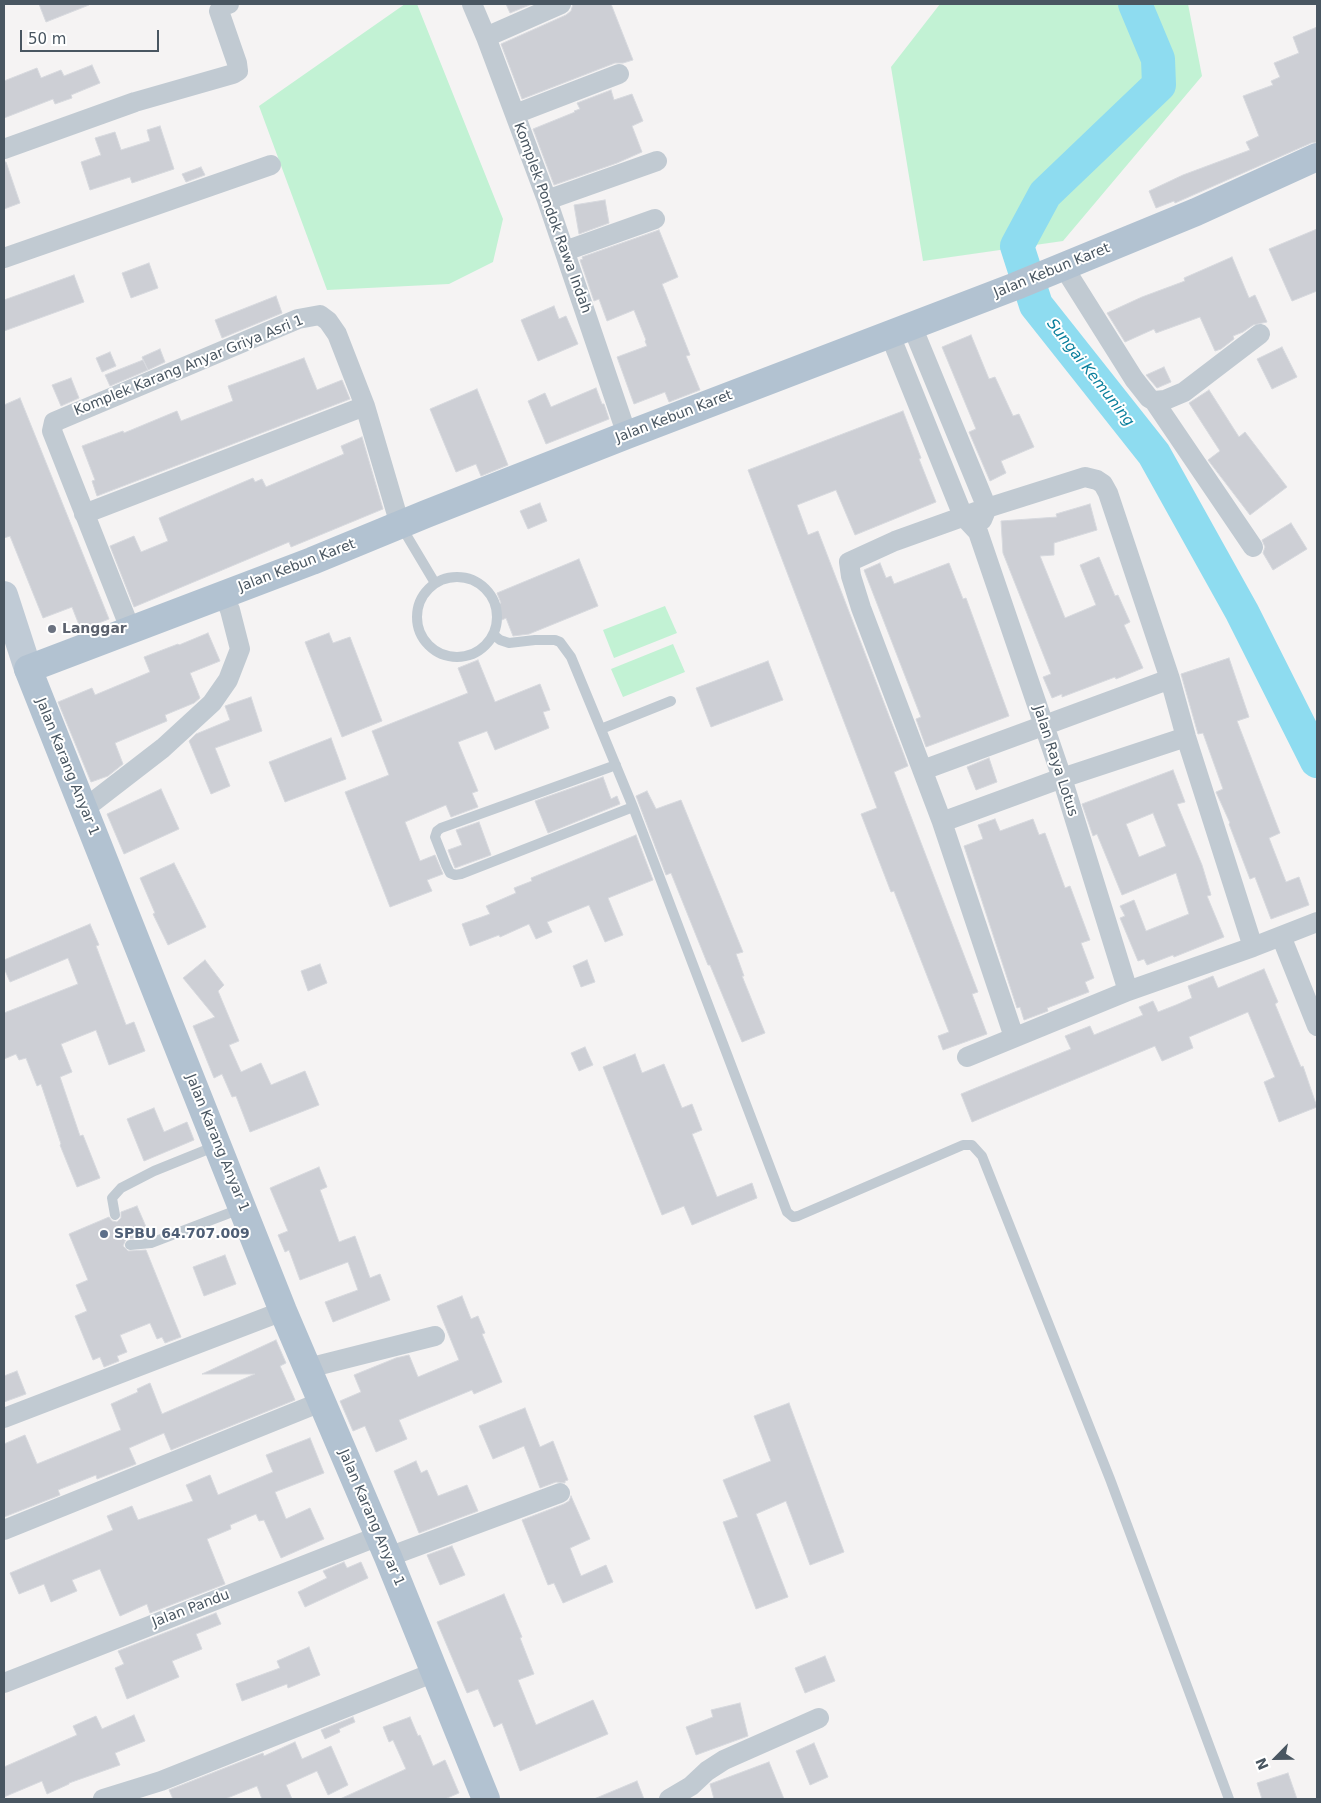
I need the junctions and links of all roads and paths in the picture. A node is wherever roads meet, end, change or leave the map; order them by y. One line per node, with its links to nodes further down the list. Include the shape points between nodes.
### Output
1 (472, 4): 4 (street, Komplek Pondok Rawa Indah)
2 (561, 4): 4 (street)
3 (224, 7): 7 (street, via 238,71 136,102)
4 (486, 37): 6 (street, Komplek Pondok Rawa Indah)
5 (619, 74): 6 (street)
6 (515, 114): 11 (street, Komplek Pondok Rawa Indah)
7 (4, 149)
8 (1317, 157): 15 (main road, Jalan Kebun Karet, via 1196,212)
9 (658, 161): 11 (street)
10 (271, 165): 14 (street)
11 (547, 200): 13 (street, Komplek Pondok Rawa Indah)
12 (655, 219): 13 (street)
13 (566, 251): 20 (street, Komplek Pondok Rawa Indah)
14 (4, 258)
15 (1055, 270): 16 (main road, Jalan Kebun Karet); 18 (street, via 1144,393)
16 (901, 330): 20 (main road, Jalan Kebun Karet); 21 (street); 23 (street)
17 (1260, 334): 18 (street, via 1184,392)
18 (1154, 401): 26 (street)
19 (365, 406): 22 (street); 22 (street, Komplek Karang Anyar Griya Asri 1, via 337,334 328,321 320,315 298,319 54,422 52,432); 24 (street, Komplek Karang Anyar Griya Asri 1)
20 (626, 435): 24 (main road, Jalan Kebun Karet)
21 (987, 508): 23 (street); 25 (street); 33 (street, via 1085,477 1103,484)
22 (84, 514): 30 (street, Komplek Karang Anyar Griya Asri 1)
23 (963, 516): 25 (street); 39 (street, via 849,562 861,608)
24 (400, 525): 27 (lane); 29 (main road, Jalan Kebun Karet)
25 (978, 532): 35 (street, Jalan Raya Lotus)
26 (1253, 547)
27 (434, 583): 31 (lane, via 454,576 475,580 491,594 498,614); 31 (lane, via 421,599 417,620 424,640 440,653 460,657 480,650)
28 (4, 594): 32 (main road, Jalan Karang Anyar 1)
29 (222, 595): 30 (main road, Jalan Kebun Karet); 42 (street, via 230,610 240,649 228,680 212,703 163,748)
30 (131, 631): 32 (main road, Jalan Kebun Karet)
31 (494, 635): 36 (lane, via 509,643 542,639 560,642 571,657)
32 (28, 669): 42 (main road, Jalan Karang Anyar 1)
33 (1170, 679): 35 (street); 37 (street)
34 (671, 701): 36 (lane)
35 (1044, 725): 39 (street); 40 (street, Jalan Raya Lotus)
36 (602, 730): 38 (lane)
37 (1186, 737): 40 (street); 46 (street)
38 (616, 765): 41 (lane); 41 (lane, via 441,828 435,837 446,865 450,873 461,874)
39 (923, 770): 43 (street)
40 (1062, 778): 43 (street); 47 (street, Jalan Raya Lotus)
41 (633, 807): 69 (lane, via 790,1215 798,1216 962,1145 972,1145 982,1156 1110,1479)
42 (84, 809): 51 (main road, Jalan Karang Anyar 1)
43 (942, 822): 49 (street)
44 (1317, 922): 45 (street)
45 (1281, 936): 46 (street); 48 (street)
46 (1253, 947): 47 (street)
47 (1128, 991): 49 (street)
48 (1317, 1026)
49 (1014, 1037): 50 (street)
50 (967, 1058)
51 (218, 1145): 52 (main road, Jalan Karang Anyar 1); 53 (lane, via 121,1188 112,1198)
52 (243, 1207): 54 (lane, via 151,1243); 55 (main road, Jalan Karang Anyar 1)
53 (115, 1215)
54 (130, 1245)
55 (283, 1311): 57 (main road, Jalan Karang Anyar 1); 59 (street)
56 (435, 1336): 57 (street)
57 (308, 1368): 58 (main road, Jalan Karang Anyar 1)
58 (321, 1402): 61 (street); 62 (main road, Jalan Karang Anyar 1)
59 (4, 1418)
60 (560, 1493): 62 (street, Jalan Pandu)
61 (4, 1530)
62 (383, 1547): 63 (main road, Jalan Karang Anyar 1); 64 (street, Jalan Pandu)
63 (435, 1672): 66 (street, via 161,1781); 67 (main road, Jalan Karang Anyar 1)
64 (4, 1682)
65 (819, 1718): 68 (street, via 724,1760)
66 (103, 1799)
67 (486, 1799)
68 (669, 1799)
69 (1229, 1799)

